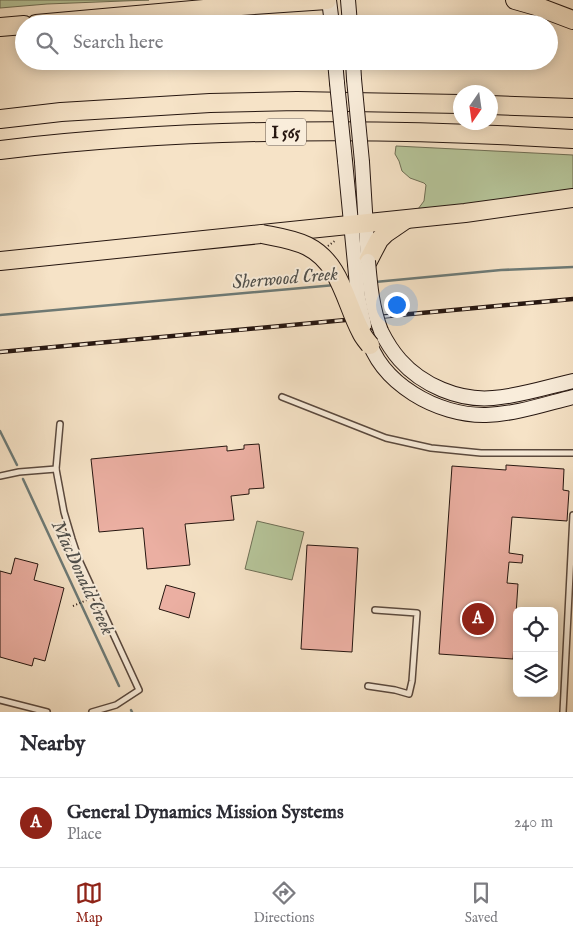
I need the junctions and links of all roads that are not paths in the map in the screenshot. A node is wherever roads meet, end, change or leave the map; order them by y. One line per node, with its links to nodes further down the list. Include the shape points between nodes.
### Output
1 (328, 0): 4 (highway); 6 (main road)
2 (348, 0): 7 (main road)
3 (515, 0): 8 (highway)
4 (280, 2): 5 (highway)
5 (137, 15)
6 (330, 15)
7 (349, 15)
8 (573, 20)
9 (15, 26): 10 (highway)
10 (0, 27)
11 (336, 70): 21 (main road, bridge, via 345,161)
12 (354, 70): 21 (main road, bridge, via 362,162)
13 (453, 104): 16 (highway, I 565, via 210,103)
14 (498, 105): 15 (highway)
15 (573, 108)
16 (0, 119)
17 (573, 139): 18 (highway, I 565, via 440,132 254,132 74,142)
18 (0, 150)
19 (573, 198): 20 (highway)
20 (405, 220): 21 (highway); 24 (highway, via 382,237)
21 (359, 224): 22 (highway); 24 (main road)
22 (262, 234): 23 (highway); 25 (highway, bridge, via 298,242 316,251 335,272 361,333)
23 (0, 261)
24 (361, 262): 25 (main road, bridge, via 360,309); 26 (main road, bridge, via 381,331 393,352 408,368 437,387 459,395 493,398)
25 (368, 338): 28 (main road, via 382,364 398,382 424,400 452,411 476,415 501,414)
26 (573, 381)
27 (282, 397): 30 (lane, via 386,438 431,448 481,453)
28 (573, 397)
29 (60, 424): 31 (lane)
30 (573, 453)
31 (56, 470): 32 (lane); 38 (lane, via 64,512 80,560 139,690 116,705)
32 (0, 476)
33 (573, 514): 39 (lane)
34 (375, 610): 35 (lane, via 417,613 412,681 409,694)
35 (368, 686)
36 (0, 700): 37 (lane)
37 (47, 712)
38 (92, 712)
39 (564, 712)

